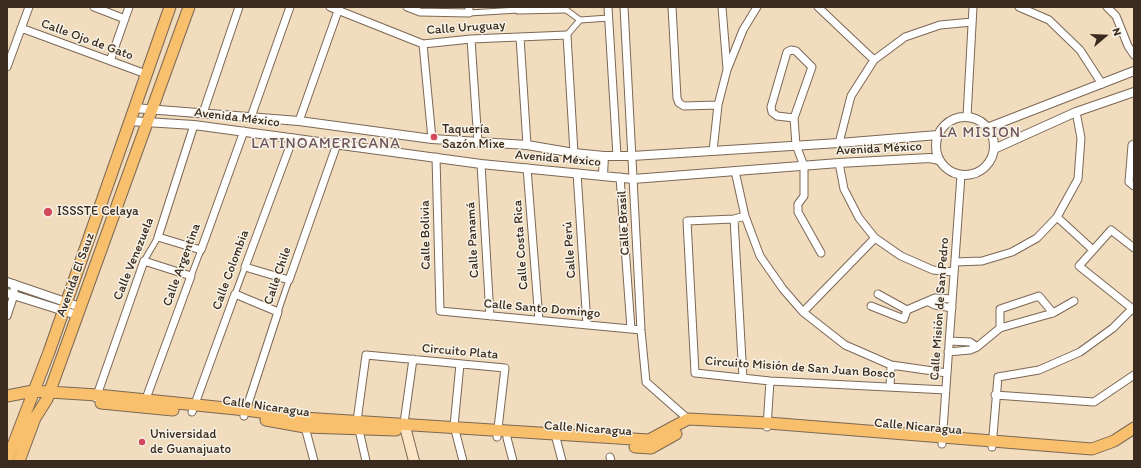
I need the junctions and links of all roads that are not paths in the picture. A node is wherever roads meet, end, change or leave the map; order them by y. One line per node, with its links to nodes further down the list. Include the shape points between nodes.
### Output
1 (29, 7): 27 (street)
2 (94, 7): 24 (street)
3 (129, 7): 24 (street)
4 (170, 7): 38 (main road, Avenida El Sauz)
5 (189, 7): 43 (main road, Avenida El Sauz)
6 (239, 7): 45 (street)
7 (290, 7): 46 (street)
8 (330, 7): 20 (street, Calle Uruguay)
9 (407, 7): 22 (street, Calle Uruguay, via 420,12)
10 (608, 7): 23 (street)
11 (624, 7): 69 (street, Calle Brasil)
12 (672, 7): 41 (street, via 679,103 684,106)
13 (722, 7): 36 (street)
14 (757, 7): 36 (street, via 743,30)
15 (818, 7): 33 (street)
16 (973, 7): 26 (street)
17 (1019, 7): 39 (street, via 1049,20 1080,50)
18 (1107, 7): 32 (street, via 1116,16)
19 (565, 8): 21 (street, Calle Uruguay); 25 (street, Calle Uruguay)
20 (339, 9): 31 (street, Calle Uruguay); 50 (street)
21 (517, 9): 22 (street, Calle Uruguay)
22 (469, 10)
23 (609, 18): 25 (street); 68 (street)
24 (125, 19): 34 (street)
25 (580, 20): 28 (street)
26 (972, 22): 33 (street, via 940,25 905,37); 47 (street)
27 (21, 28): 34 (street, Calle Ojo de Gato); 35 (street)
28 (567, 35): 29 (street, Calle Uruguay); 66 (street)
29 (520, 37): 30 (street, Calle Uruguay); 62 (street)
30 (470, 39): 31 (street, Calle Uruguay); 58 (street)
31 (423, 44): 57 (street)
32 (1134, 56)
33 (874, 60): 59 (street, via 851,96)
34 (110, 61): 38 (street, Calle Ojo de Gato)
35 (7, 67)
36 (727, 70): 41 (street)
37 (1134, 71): 39 (street)
38 (146, 74): 42 (main road, Avenida El Sauz)
39 (1102, 84): 53 (street)
40 (1134, 92): 44 (street)
41 (718, 105): 65 (street)
42 (134, 108): 43 (street, Avenida México); 49 (main road, Avenida El Sauz)
43 (151, 110): 45 (street, Avenida México); 51 (main road, Avenida El Sauz)
44 (1076, 112): 64 (street); 84 (street, via 1081,138 1078,179)
45 (203, 113): 46 (street, Avenida México)
46 (251, 117): 50 (street, Avenida México)
47 (967, 117): 53 (street, via 979,120); 55 (street, via 953,119 944,125)
48 (794, 118): 48 (street, via 777,116 770,107 787,52 791,50 796,51 812,67); 63 (street)
49 (129, 121): 51 (street, Avenida México); 104 (main road, Avenida El Sauz)
50 (299, 121): 57 (street, Avenida México)
51 (147, 122): 52 (street, Avenida México); 108 (main road, Avenida El Sauz)
52 (194, 125): 54 (street, Avenida México); 86 (street, Calle Venezuela)
53 (987, 128): 64 (street)
54 (244, 131): 56 (street, Avenida México); 89 (street, Calle Argentina)
55 (938, 135): 59 (street, Avenida México); 71 (street, via 936,148)
56 (293, 138): 60 (street, Avenida México); 94 (street, Calle Colombia)
57 (432, 139): 58 (street, Avenida México)
58 (478, 143): 62 (street, Avenida México)
59 (839, 143): 63 (street, Avenida México)
60 (337, 144): 70 (street, Avenida México); 97 (street, Calle Chile)
61 (1134, 144): 82 (street, via 1129,182)
62 (527, 145): 66 (street, Avenida México)
63 (796, 145): 65 (street, Avenida México); 74 (street)
64 (994, 149): 79 (street, via 987,165 972,174)
65 (713, 151): 69 (street, Avenida México)
66 (574, 153): 67 (street, Avenida México)
67 (604, 156): 68 (street, Avenida México); 78 (street)
68 (618, 156): 69 (street, Avenida México)
69 (632, 156): 81 (street, Calle Brasil)
70 (436, 157): 73 (street, Avenida México); 109 (street, Calle Bolivia)
71 (939, 160): 72 (street, Avenida México, via 930,158); 79 (street, via 950,171)
72 (839, 163): 74 (street, Avenida México); 87 (street, via 844,189 859,218)
73 (481, 164): 75 (street, Avenida México); 114 (street, Calle Panamá)
74 (804, 166): 76 (street, Avenida México); 91 (street, via 804,196 798,204 798,212)
75 (527, 168): 77 (street, Avenida México); 115 (street, Calle Costa Rica)
76 (735, 171): 81 (street, Avenida México); 83 (street)
77 (577, 173): 78 (street, Avenida México); 116 (street, Calle Perú)
78 (603, 175): 80 (street, Avenida México)
79 (961, 175): 93 (street, Calle Misión de San Pedro)
80 (620, 177): 81 (street, Avenida México); 118 (street)
81 (633, 179): 119 (street, Calle Brasil)
82 (1134, 186)
83 (745, 216): 85 (street, Circuito Misión de San Juan Bosco); 111 (street, via 760,256 783,289)
84 (1057, 217): 90 (street); 93 (street, via 1037,238 1012,252 982,261)
85 (734, 219): 128 (street); 128 (street, Circuito Misión de San Juan Bosco, via 687,221 695,373)
86 (158, 237): 89 (street); 92 (street, Calle Venezuela)
87 (875, 238): 95 (street, via 901,256 933,270); 111 (street)
88 (1134, 248): 90 (street, via 1111,230)
89 (200, 250): 96 (street, Calle Argentina)
90 (1093, 250): 107 (street, via 1079,266)
91 (821, 253)
92 (144, 261): 96 (street); 136 (street, Calle Venezuela)
93 (954, 262): 95 (street, Calle Misión de San Pedro)
94 (245, 267): 97 (street); 100 (street, Calle Colombia)
95 (954, 272): 101 (street, Calle Misión de San Pedro)
96 (191, 276): 137 (street, Calle Argentina)
97 (289, 280): 110 (street, Calle Chile)
98 (11, 283): 99 (street); 104 (street)
99 (10, 294): 104 (street); 113 (street)
100 (235, 294): 110 (street); 138 (street, Calle Colombia)
101 (952, 300): 103 (street, via 935,298); 105 (street, Calle Misión de San Pedro)
102 (1074, 301): 112 (street)
103 (929, 302): 105 (street); 106 (street)
104 (64, 307): 108 (street); 132 (main road, Avenida El Sauz, via 49,352)
105 (952, 308): 120 (street, Calle Misión de San Pedro)
106 (907, 310): 106 (street, via 904,319 873,307 880,295)
107 (1133, 310): 133 (street, via 1080,352 1039,370 998,377)
108 (78, 311): 135 (main road, Avenida El Sauz)
109 (440, 311): 114 (street, Calle Santo Domingo)
110 (278, 312): 139 (street, Calle Chile)
111 (804, 312): 125 (street, via 845,345)
112 (1053, 313): 117 (street); 117 (street, via 1039,296 1000,309)
113 (7, 316)
114 (490, 316): 115 (street, Calle Santo Domingo)
115 (538, 320): 116 (street, Calle Santo Domingo)
116 (587, 325): 118 (street, Calle Santo Domingo)
117 (1000, 328): 121 (street)
118 (631, 329): 119 (street, Calle Santo Domingo)
119 (641, 330): 140 (street, Calle Brasil, via 646,382)
120 (949, 341): 121 (street, via 970,342); 122 (street, Calle Misión de San Pedro)
121 (977, 347): 122 (street)
122 (948, 352): 126 (street, Calle Misión de San Pedro)
123 (413, 359): 124 (street, Circuito Plata); 141 (street, Circuito Plata, via 366,355); 144 (street, Circuito Plata)
124 (460, 364): 146 (street); 147 (street, Circuito Plata, via 505,368)
125 (891, 365): 126 (street); 130 (street)
126 (947, 373): 131 (street, Calle Misión de San Pedro)
127 (1134, 375): 133 (street, via 1094,402)
128 (743, 378): 129 (street, Circuito Misión de San Juan Bosco)
129 (770, 381): 130 (street, Circuito Misión de San Juan Bosco); 142 (street)
130 (890, 387): 131 (street, Circuito Misión de San Juan Bosco)
131 (946, 390): 150 (street, Calle Misión de San Pedro)
132 (29, 395): 134 (main road, Calle Nicaragua); 135 (main road, Calle Nicaragua); 152 (main road, Avenida El Sauz)
133 (996, 395): 151 (street)
134 (7, 396)
135 (48, 396): 136 (main road, Calle Nicaragua); 153 (main road, Avenida El Sauz, via 35,418)
136 (96, 399): 137 (main road, Calle Nicaragua)
137 (144, 404): 138 (main road, Calle Nicaragua)
138 (193, 409): 139 (main road, Calle Nicaragua)
139 (245, 413): 141 (main road, Calle Nicaragua); 143 (main road, Calle Nicaragua)
140 (690, 422): 142 (main road, Calle Nicaragua); 149 (main road, Calle Nicaragua, via 651,448)
141 (357, 425): 143 (main road, Calle Nicaragua); 144 (main road, Calle Nicaragua); 155 (street)
142 (767, 426): 150 (main road, Calle Nicaragua)
143 (305, 427): 154 (street)
144 (405, 427): 146 (main road, Calle Nicaragua); 156 (main road)
145 (1134, 428): 151 (main road, Calle Nicaragua, via 1114,441 1092,449)
146 (455, 430): 147 (main road, Calle Nicaragua); 157 (street)
147 (502, 433): 149 (main road, Calle Nicaragua); 158 (street)
148 (1134, 433): 151 (main road, Calle Nicaragua, via 1115,446 1094,453)
149 (556, 437): 159 (street)
150 (943, 441): 151 (main road, Calle Nicaragua)
151 (992, 444)
152 (7, 461)
153 (19, 461)
154 (314, 461)
155 (366, 461)
156 (414, 461)
157 (463, 461)
158 (513, 461)
159 (562, 461)

